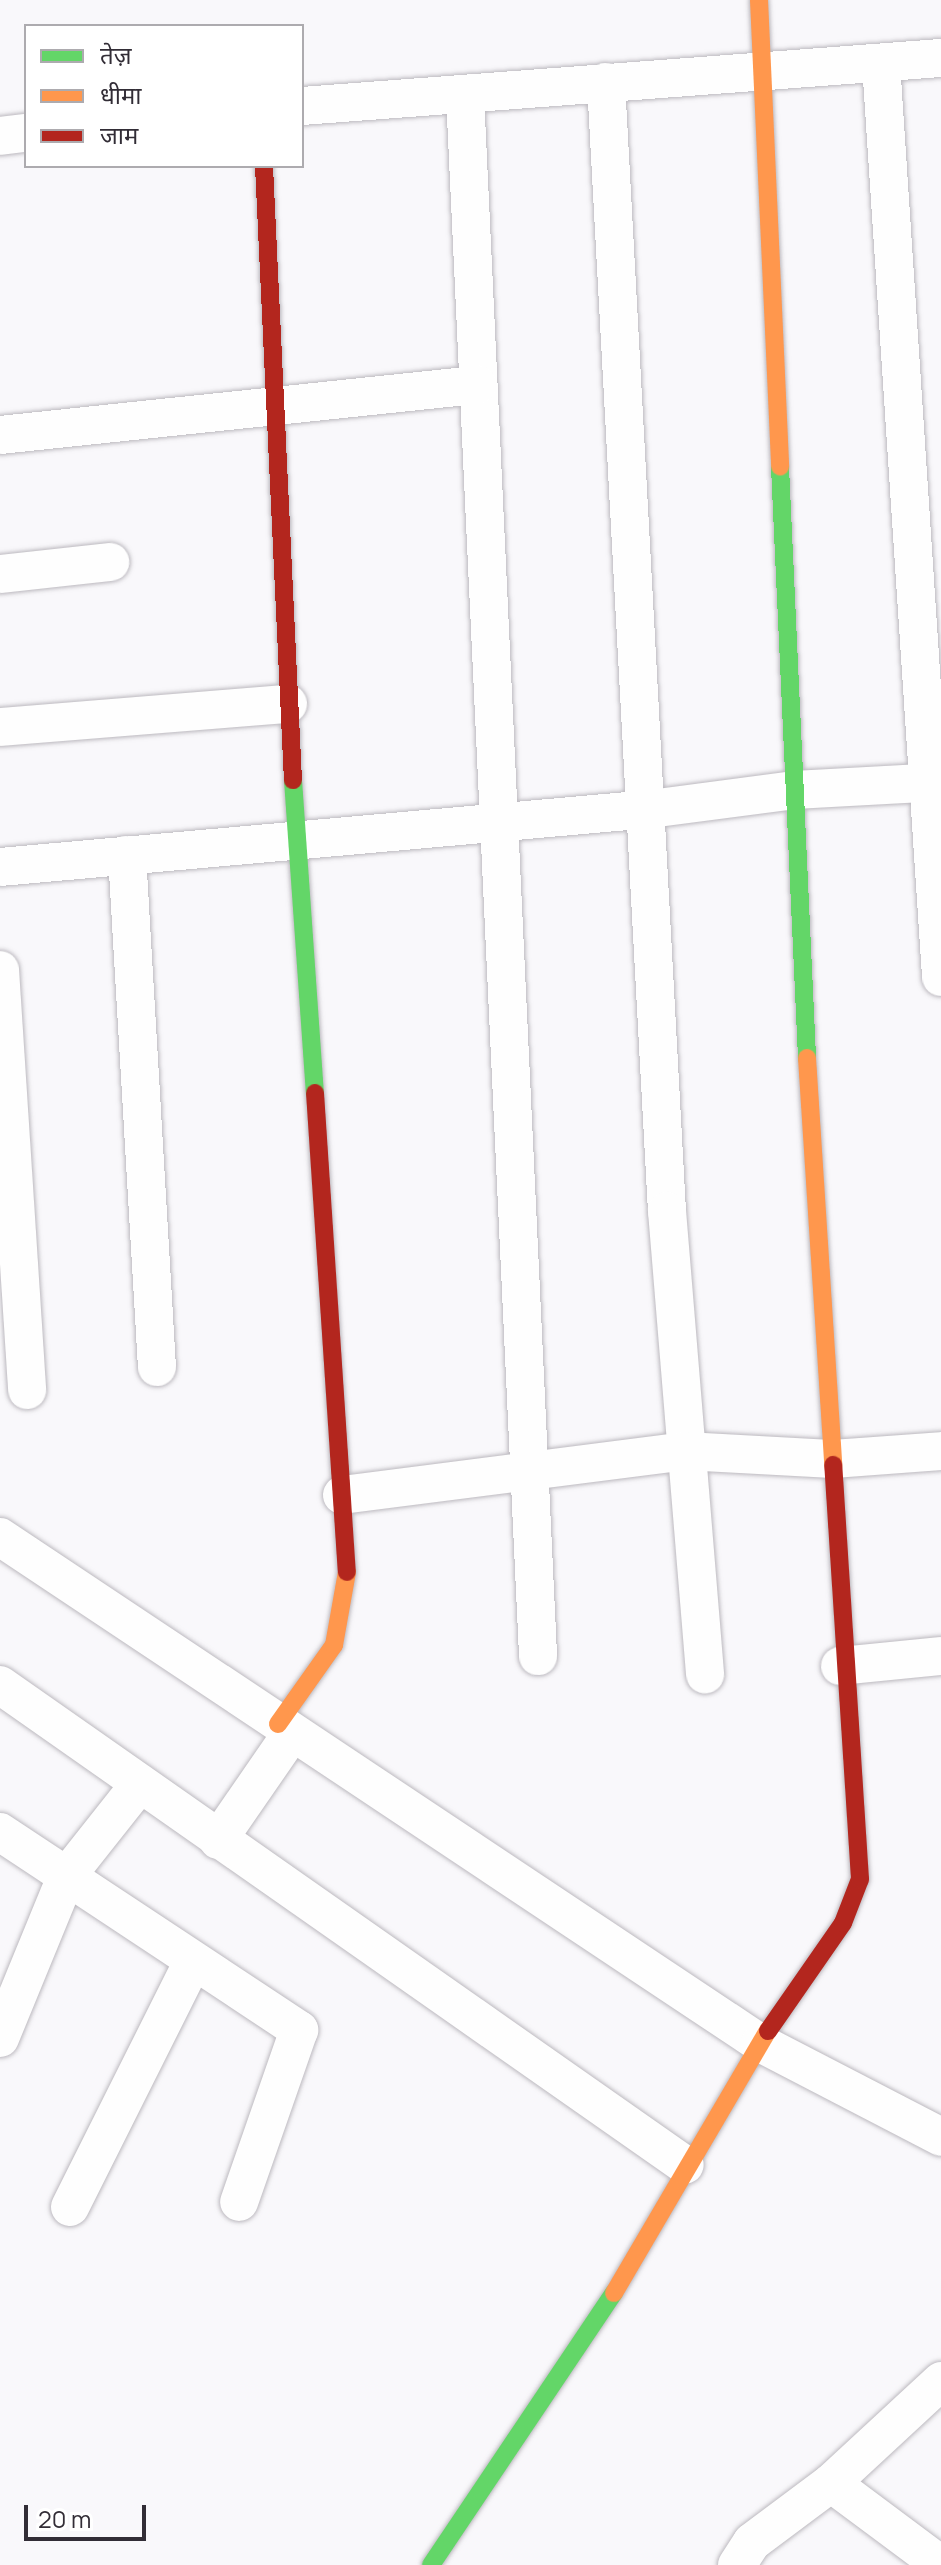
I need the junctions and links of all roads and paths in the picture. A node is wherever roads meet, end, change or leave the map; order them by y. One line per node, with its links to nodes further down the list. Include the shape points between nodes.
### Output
1 (759, 0): 4 (street)
2 (941, 58): 3 (street)
3 (881, 63): 4 (street); 18 (street)
4 (762, 71): 5 (street); 19 (street)
5 (606, 82): 6 (street); 20 (street)
6 (465, 95): 7 (street); 11 (street)
7 (304, 106)
8 (24, 133): 9 (street)
9 (0, 136)
10 (264, 168): 12 (street)
11 (477, 385): 12 (street); 21 (street)
12 (275, 403): 13 (street); 16 (street)
13 (0, 435)
14 (110, 562): 15 (street)
15 (0, 574)
16 (288, 704): 17 (street); 22 (street)
17 (0, 727)
18 (935, 783): 19 (street); 26 (street)
19 (794, 790): 20 (street); 31 (street)
20 (650, 809): 21 (street); 29 (street)
21 (496, 822): 22 (street); 32 (street)
22 (296, 842): 23 (street); 33 (street)
23 (127, 855): 24 (street); 27 (street)
24 (0, 867)
25 (0, 970): 28 (street)
26 (941, 977)
27 (157, 1367)
28 (27, 1390)
29 (685, 1451): 31 (street); 32 (street); 38 (street)
30 (941, 1451): 31 (street)
31 (833, 1459): 37 (street)
32 (530, 1473): 33 (street); 35 (street)
33 (342, 1495): 40 (street, via 344,1616 334,1645)
34 (0, 1537): 40 (street)
35 (538, 1656)
36 (941, 1656): 37 (street)
37 (840, 1666): 47 (street, via 861,1854 856,1899)
38 (705, 1674)
39 (0, 1685): 41 (street)
40 (284, 1729): 43 (street); 47 (street)
41 (139, 1785): 43 (street); 44 (street)
42 (0, 1832): 44 (street)
43 (218, 1840): 49 (street)
44 (66, 1877): 45 (street); 46 (street)
45 (193, 1961): 50 (street, via 299,2030); 51 (street)
46 (0, 2038)
47 (760, 2043): 48 (street); 49 (street)
48 (941, 2137)
49 (685, 2165): 54 (street, via 588,2334)
50 (239, 2202)
51 (70, 2207)
52 (941, 2381): 53 (street)
53 (831, 2483): 55 (street, via 752,2542); 56 (street)
54 (431, 2565)
55 (737, 2565)
56 (941, 2565)

